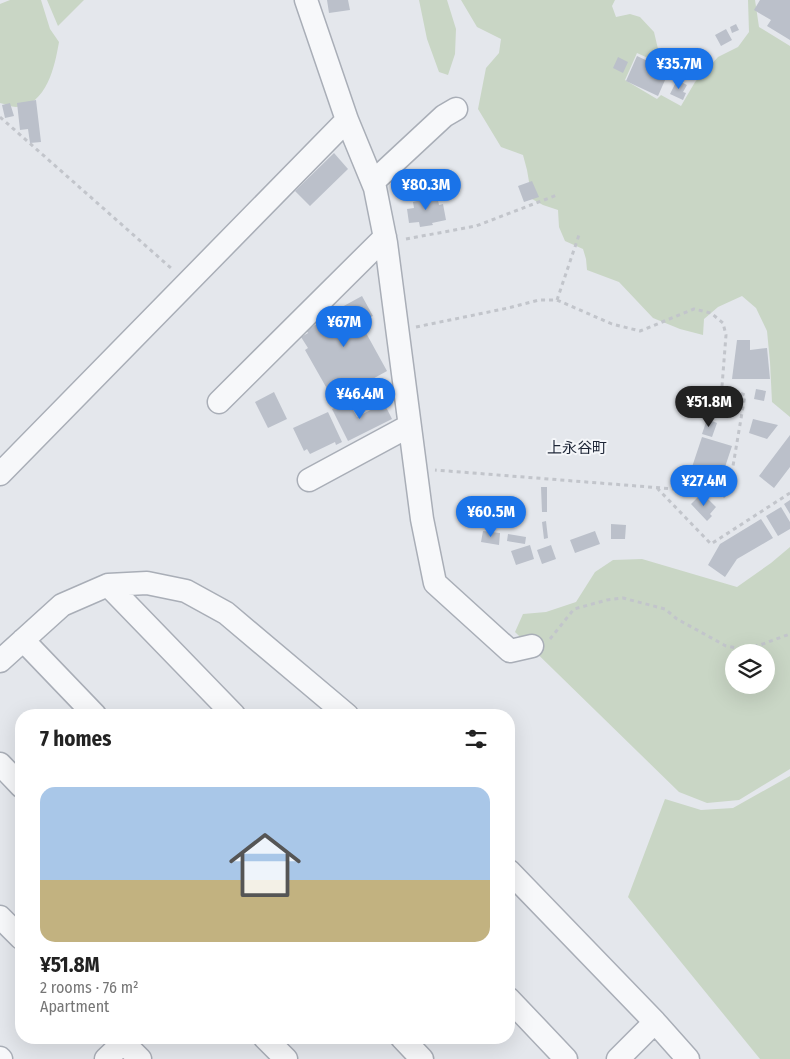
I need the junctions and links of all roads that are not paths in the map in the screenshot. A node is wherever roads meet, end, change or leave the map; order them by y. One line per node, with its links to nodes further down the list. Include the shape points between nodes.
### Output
1 (306, 0): 3 (street)
2 (456, 108): 4 (street)
3 (347, 120): 4 (street); 8 (street)
4 (373, 182): 5 (street)
5 (385, 240): 6 (street); 7 (street)
6 (219, 402)
7 (409, 426): 9 (street); 12 (street, via 435,583 510,651)
8 (0, 474)
9 (309, 480)
10 (108, 586): 11 (street, via 62,605); 15 (street); 16 (street, via 147,583 186,591 226,614)
11 (23, 640): 13 (street); 14 (street)
12 (532, 646)
13 (0, 661)
14 (89, 709)
15 (228, 709)
16 (340, 709)
17 (0, 764): 18 (street)
18 (15, 780)
19 (515, 877): 23 (street)
20 (0, 917): 21 (street)
21 (15, 932)
22 (515, 1005): 32 (street)
23 (655, 1022): 33 (street); 34 (street)
24 (120, 1044): 28 (street)
25 (128, 1044): 29 (street)
26 (271, 1044): 30 (street)
27 (408, 1044): 31 (street)
28 (106, 1059)
29 (140, 1059)
30 (286, 1059)
31 (422, 1059)
32 (566, 1059)
33 (618, 1059)
34 (688, 1059)

